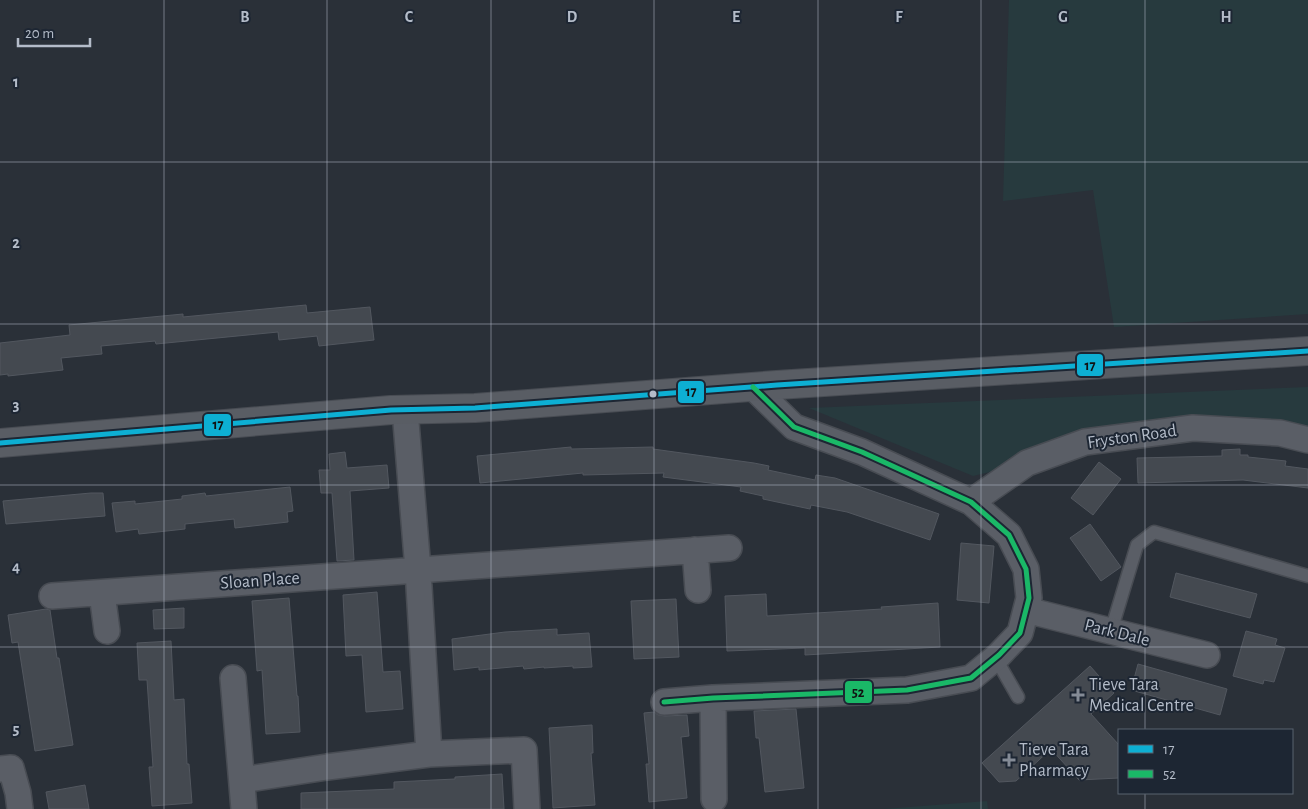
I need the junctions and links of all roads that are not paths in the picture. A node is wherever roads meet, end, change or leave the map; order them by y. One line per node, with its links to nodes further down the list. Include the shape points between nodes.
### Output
1 (1308, 351): 2 (street)
2 (753, 387): 3 (street, via 476,408); 6 (street, via 794,427 862,452)
3 (405, 410): 5 (street); 9 (street)
4 (1308, 440): 6 (street, Fryston Road, via 1280,433 1193,428 1085,442 1027,463)
5 (0, 443)
6 (972, 502): 14 (street, via 1009,535 1022,560 1029,598)
7 (729, 548): 8 (street, Sloan Place)
8 (695, 550): 9 (street, Sloan Place); 11 (street)
9 (418, 570): 12 (street, Sloan Place); 23 (street)
10 (1308, 576): 16 (lane, via 1154,532 1137,545)
11 (698, 590)
12 (102, 593): 13 (street, Sloan Place); 15 (street)
13 (52, 596)
14 (1026, 610): 16 (street, Park Dale); 18 (street, via 1020,633)
15 (107, 631)
16 (1111, 631): 17 (street, Park Dale)
17 (1207, 655)
18 (995, 657): 20 (lane); 21 (street, via 971,678 907,690)
19 (233, 678): 25 (street)
20 (1018, 697)
21 (714, 698): 22 (street); 26 (street)
22 (664, 702)
23 (429, 754): 25 (street); 29 (street, via 524,750)
24 (5, 768): 27 (street, via 18,793)
25 (242, 780): 28 (street)
26 (714, 799)
27 (20, 809)
28 (244, 809)
29 (526, 809)

